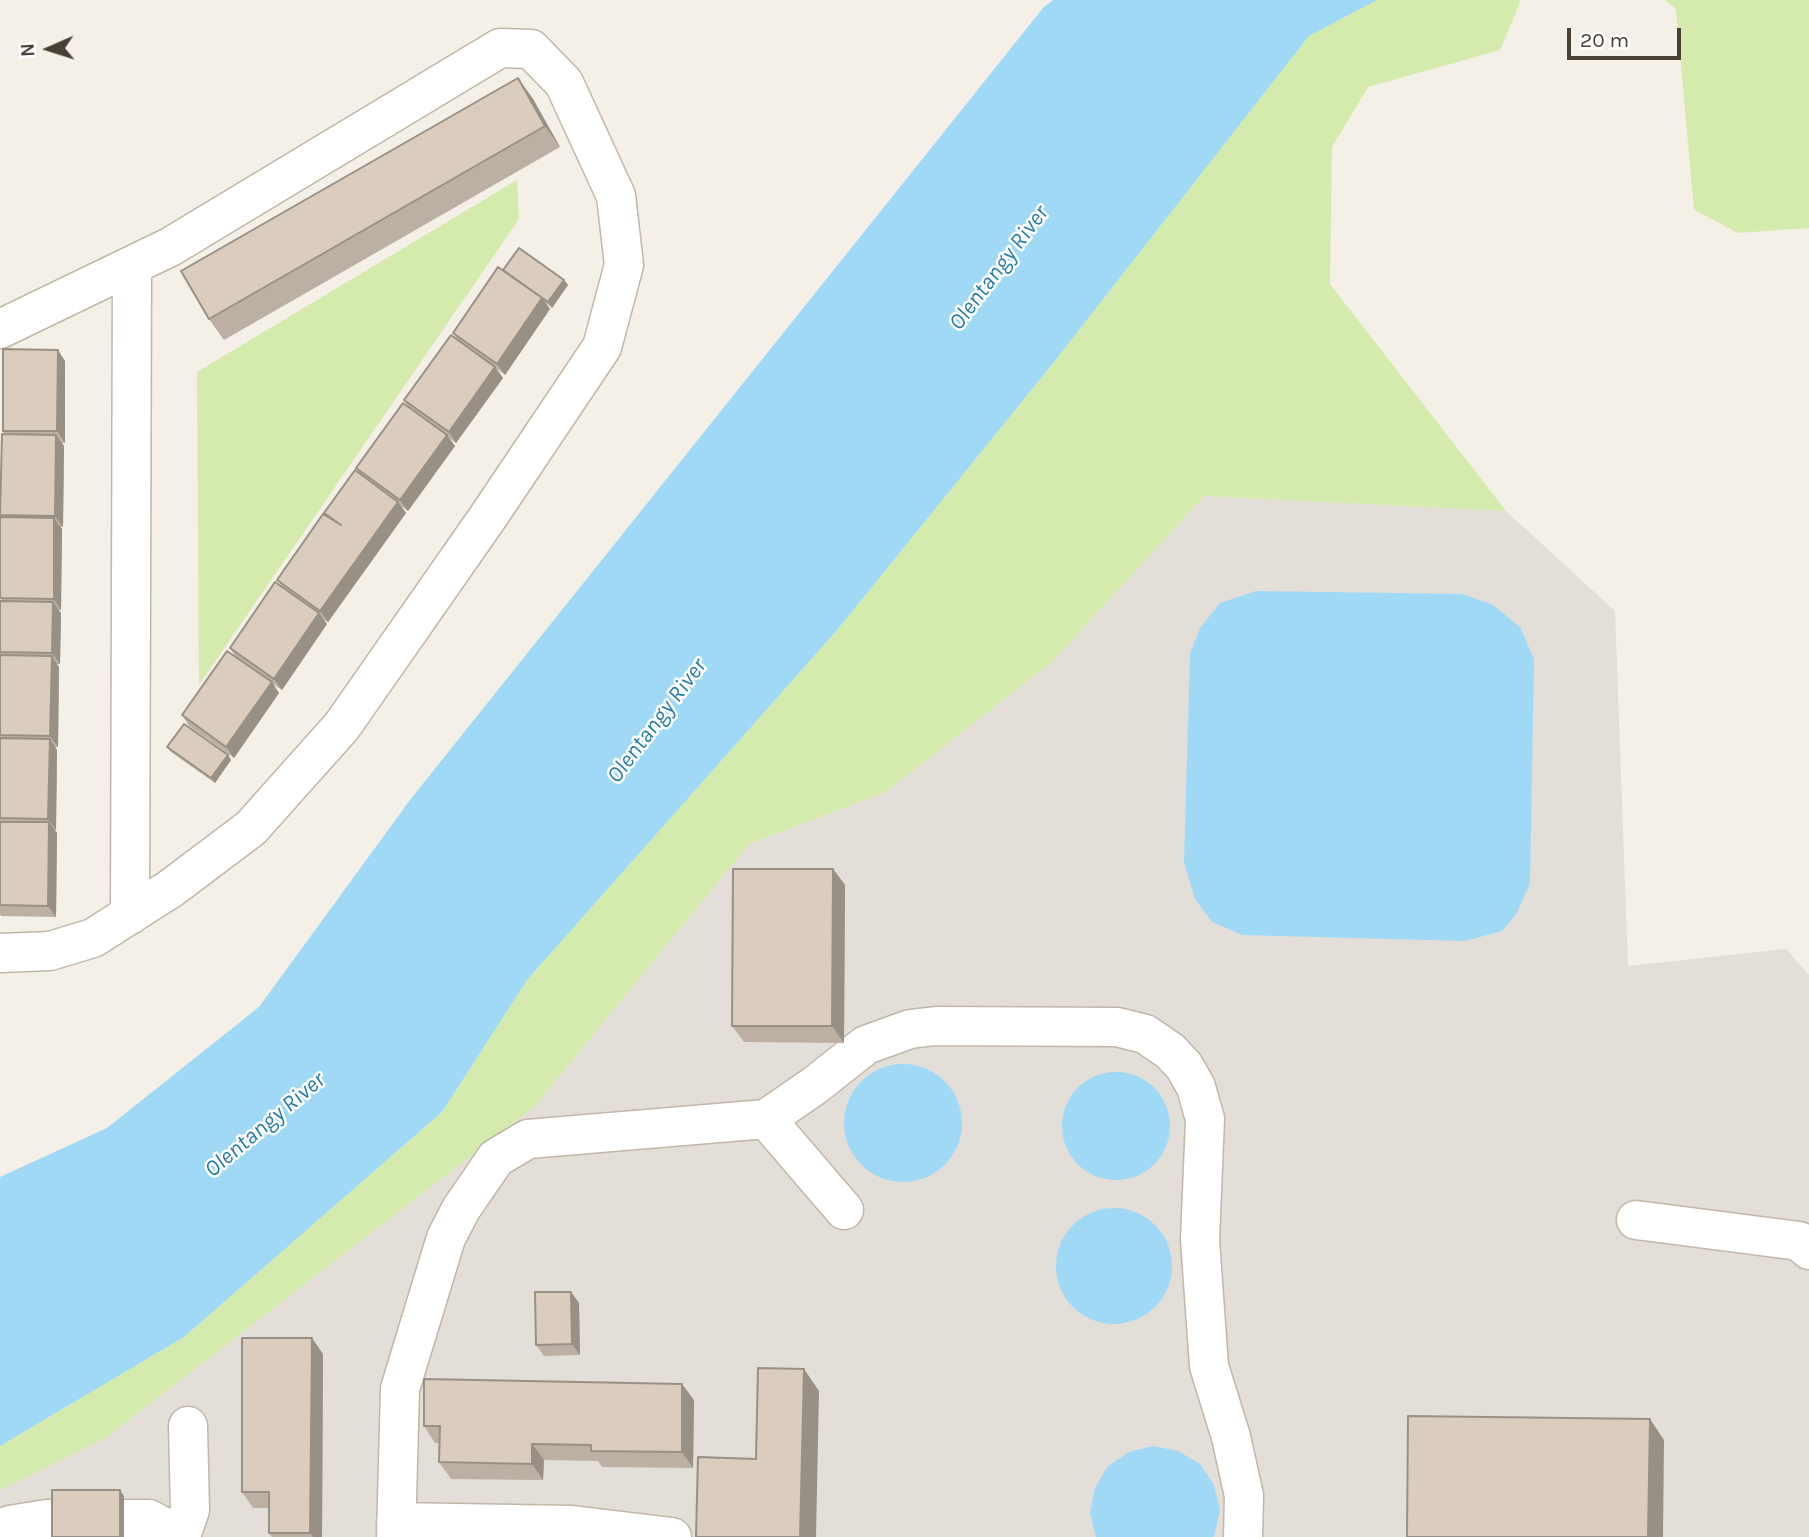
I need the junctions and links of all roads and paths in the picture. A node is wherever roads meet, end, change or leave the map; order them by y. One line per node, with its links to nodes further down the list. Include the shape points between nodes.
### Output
1 (132, 266): 2 (lane); 3 (lane); 3 (lane, via 500,48 531,49 564,83 616,196 624,265 601,347 342,726 251,828)
2 (0, 329)
3 (130, 915): 4 (lane, via 93,938 50,951)
4 (0, 953)
5 (766, 1119): 6 (lane); 10 (lane, via 528,1139 496,1158 446,1238 400,1389); 14 (lane, via 866,1045 910,1030 936,1026 1117,1027 1145,1034 1170,1051 1196,1087 1205,1119 1200,1240 1209,1366 1244,1496)
6 (844, 1210)
7 (1636, 1220): 8 (lane, via 1798,1241)
8 (1809, 1250)
9 (188, 1426): 12 (lane, via 190,1510)
10 (396, 1529): 13 (lane, via 572,1525)
11 (0, 1530): 12 (lane, via 47,1519 149,1519)
12 (181, 1537)
13 (672, 1537)
14 (1243, 1537)

